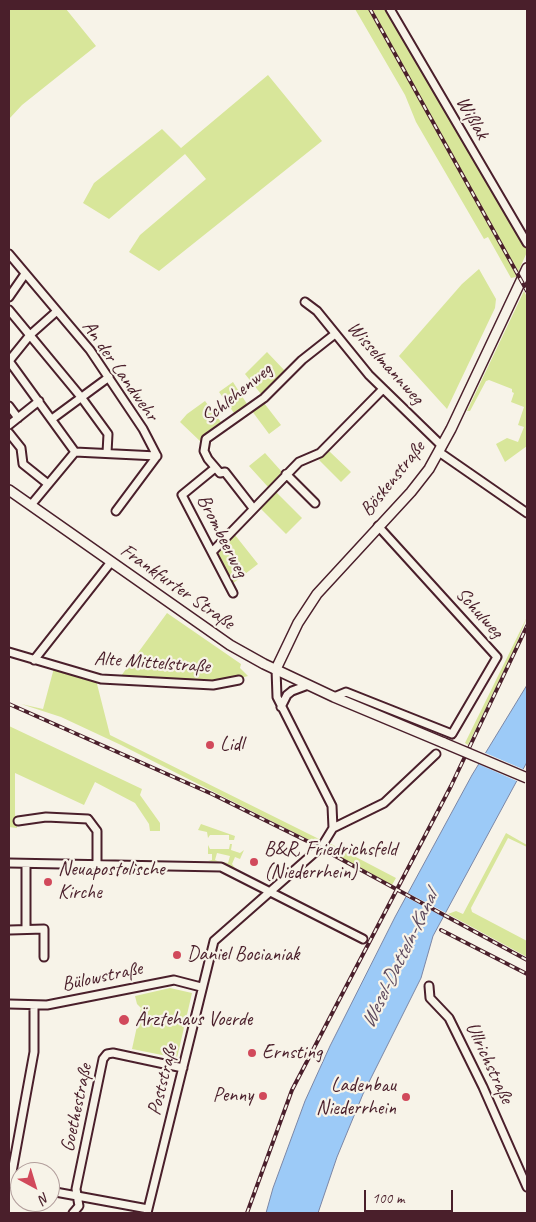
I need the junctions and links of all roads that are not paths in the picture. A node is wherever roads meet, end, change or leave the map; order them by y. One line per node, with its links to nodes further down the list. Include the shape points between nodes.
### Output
1 (390, 9): 2 (street, Wißlak)
2 (527, 243)
3 (9, 254): 5 (street, An der Landwehr)
4 (527, 268): 22 (main road, Böskenstraße)
5 (25, 274): 6 (street); 9 (street, An der Landwehr)
6 (9, 297)
7 (305, 302): 10 (street, Wisselmannweg, via 317,311)
8 (9, 310): 11 (street)
9 (58, 311): 11 (street); 13 (street, An der Landwehr)
10 (335, 334): 14 (street, Wisselmannweg); 26 (street, Schlehenweg, via 302,360 264,398 206,439 204,451)
11 (30, 335): 12 (street); 15 (street)
12 (9, 360): 16 (street)
13 (109, 376): 15 (street); 25 (street, An der Landwehr)
14 (383, 389): 22 (street, Wisselmannweg); 27 (street, via 320,453 299,462)
15 (81, 397): 19 (street); 24 (street, via 108,434)
16 (39, 401): 18 (street); 19 (street)
17 (9, 406): 18 (street)
18 (18, 418): 20 (street)
19 (52, 419): 23 (street)
20 (9, 424)
21 (9, 433): 28 (street, via 21,448 23,464)
22 (440, 449): 34 (street, Wisselmannweg); 35 (main road, Böskenstraße, via 411,492)
23 (74, 452): 24 (street); 28 (street)
24 (107, 453): 25 (street)
25 (157, 456): 33 (street)
26 (216, 468): 32 (street, Schlehenweg, via 220,473 225,472); 36 (street, Brombeerweg, via 182,495)
27 (286, 474): 30 (street); 32 (street)
28 (48, 484): 31 (street)
29 (9, 490): 31 (main road, Frankfurter Straße)
30 (315, 503)
31 (31, 505): 37 (main road, Frankfurter Straße)
32 (253, 508): 36 (street)
33 (116, 510)
34 (527, 513)
35 (378, 526): 41 (main road, Böskenstraße, via 317,594 298,623); 46 (street, Schulweg, via 497,656)
36 (212, 552): 38 (street, Brombeerweg)
37 (111, 562): 40 (street); 41 (main road, Frankfurter Straße, via 217,637)
38 (233, 593)
39 (9, 652): 40 (street, Alte Mittelstraße)
40 (34, 660): 42 (street, Alte Mittelstraße, via 101,678 213,685)
41 (276, 669): 43 (main road, Frankfurter Straße); 45 (street, via 277,697)
42 (239, 680)
43 (309, 685): 44 (main road, Frankfurter Straße); 45 (street, via 292,690)
44 (334, 697): 46 (street, Frankfurter Straße, via 346,692); 48 (main road, Frankfurter Straße, bridge)
45 (281, 706): 50 (street, via 332,806)
46 (452, 734)
47 (436, 754): 50 (street, via 384,804)
48 (527, 778)
49 (18, 821): 53 (street, via 88,819 97,831)
50 (333, 828): 54 (street, Poststraße, via 322,846)
51 (9, 863): 52 (street)
52 (26, 864): 53 (street); 55 (street)
53 (97, 865): 54 (street, via 220,866)
54 (270, 891): 57 (street); 60 (street, Poststraße, via 214,941)
55 (26, 929): 56 (street); 58 (street, via 44,929)
56 (10, 930)
57 (363, 939)
58 (44, 957)
59 (429, 986): 65 (street, Ullrichstraße, via 430,998 449,1018)
60 (202, 987): 62 (street, Bülowstraße, via 174,980); 63 (street, Poststraße)
61 (9, 1004): 62 (street, Bülowstraße)
62 (34, 1005): 64 (street, via 34,1052)
63 (183, 1068): 67 (street, Goethestraße, via 107,1054 103,1059); 68 (street, Poststraße)
64 (14, 1162)
65 (527, 1186)
66 (60, 1192): 67 (street)
67 (77, 1195): 68 (street); 69 (street, Goethestraße, via 79,1206)
68 (148, 1211)
69 (73, 1213)

